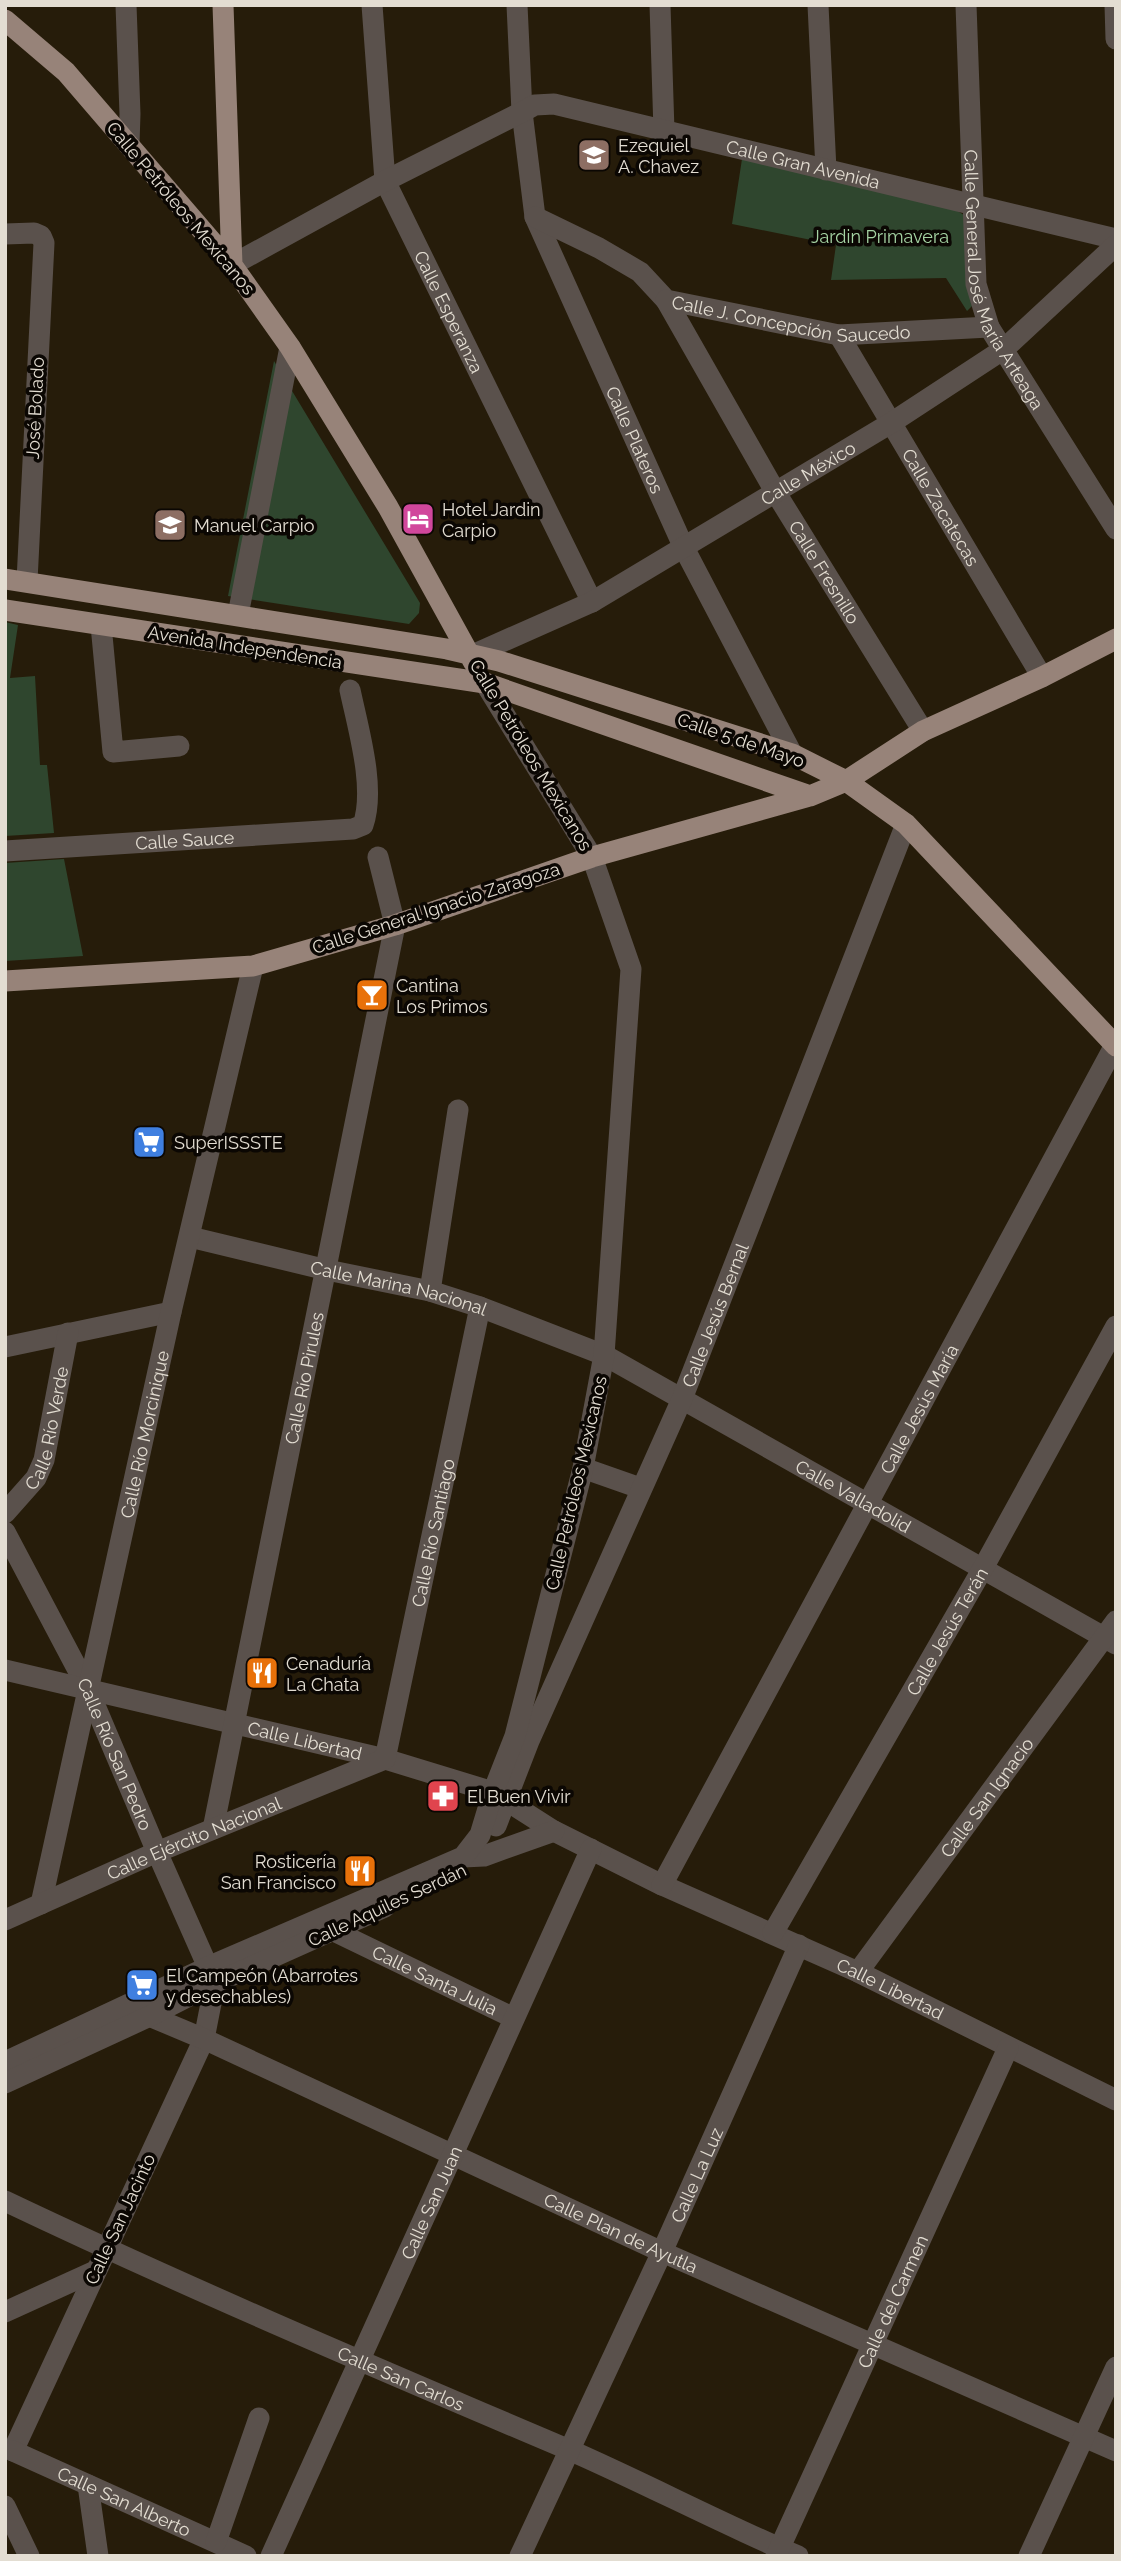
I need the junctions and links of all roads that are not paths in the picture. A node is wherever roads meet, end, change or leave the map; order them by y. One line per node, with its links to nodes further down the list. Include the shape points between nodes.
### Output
1 (126, 5): 13 (street)
2 (223, 5): 20 (main road)
3 (372, 5): 15 (street, Calle Esperanza)
4 (517, 5): 11 (street, Calle Plateros)
5 (660, 5): 12 (street)
6 (818, 5): 14 (street)
7 (966, 5): 16 (street, Calle General José María Arteaga)
8 (1115, 5): 10 (street)
9 (5, 20): 13 (main road, Calle Petróleos Mexicanos, via 66,72)
10 (1116, 39)
11 (522, 112): 12 (street, Calle Gran Avenida, via 554,104); 15 (street, Calle Gran Avenida); 17 (street, Calle Plateros)
12 (664, 131): 14 (street, Calle Gran Avenida)
13 (129, 144): 20 (main road, Calle Petróleos Mexicanos)
14 (826, 170): 16 (street, Calle Gran Avenida)
15 (385, 181): 20 (street, Calle Gran Avenida); 32 (street, Calle Esperanza)
16 (973, 206): 19 (street, Calle Gran Avenida); 22 (street, Calle General José María Arteaga, via 976,284)
17 (535, 217): 21 (street, Calle J. Concepción Saucedo, via 640,272); 29 (street, Calle Plateros)
18 (5, 234): 31 (street, José Bolado, via 34,233 44,243)
19 (1116, 242): 25 (street, Calle México)
20 (232, 265): 24 (main road, Calle Petróleos Mexicanos)
21 (666, 300): 23 (street, Calle J. Concepción Saucedo); 27 (street, Calle Fresnillo)
22 (989, 327): 23 (street, Calle J. Concepción Saucedo); 25 (street, Calle General José María Arteaga)
23 (839, 335): 26 (street, Calle Zacatecas)
24 (290, 347): 34 (street); 37 (main road, Calle Petróleos Mexicanos, via 388,507)
25 (1004, 349): 26 (street, Calle México); 28 (street, Calle General José María Arteaga)
26 (891, 423): 27 (street, Calle México); 38 (street, Calle Zacatecas)
27 (776, 493): 29 (street, Calle México); 41 (street, Calle Fresnillo)
28 (1116, 529)
29 (684, 548): 32 (street, Calle México); 43 (street, Calle Plateros)
30 (5, 579): 31 (main road, Avenida Independencia)
31 (27, 581): 34 (main road, Avenida Independencia)
32 (592, 602): 37 (street, Calle México)
33 (5, 610): 35 (main road, Avenida Independencia)
34 (238, 615): 37 (main road, Avenida Independencia)
35 (101, 625): 39 (main road, Avenida Independencia); 42 (street, via 113,752)
36 (1116, 639): 38 (main road, Calle General Ignacio Zaragoza)
37 (470, 656): 39 (main road, Calle Petróleos Mexicanos); 43 (main road, Calle 5 de Mayo)
38 (1042, 677): 41 (main road, Calle General Ignacio Zaragoza)
39 (485, 683): 45 (main road, Calle 5 de Mayo); 48 (street, Calle Petróleos Mexicanos)
40 (351, 690): 47 (street, Calle Sauce, via 365,766 367,814 363,825)
41 (923, 731): 44 (main road, Calle General Ignacio Zaragoza)
42 (179, 746)
43 (792, 754): 44 (main road, Calle 5 de Mayo)
44 (846, 781): 45 (main road, Calle General Ignacio Zaragoza); 46 (main road, Calle 5 de Mayo)
45 (810, 796): 48 (main road, Calle General Ignacio Zaragoza)
46 (906, 824): 53 (main road, Calle 5 de Mayo); 64 (street, Calle Jesús Bernal)
47 (5, 851)
48 (592, 856): 50 (main road, Calle General Ignacio Zaragoza); 63 (street, Calle Petróleos Mexicanos, via 631,968)
49 (378, 858): 50 (street)
50 (395, 925): 51 (main road, Calle General Ignacio Zaragoza); 56 (street, Calle Río Pirules)
51 (253, 967): 52 (main road, Calle General Ignacio Zaragoza); 55 (street, Calle Río Morcinique)
52 (5, 981)
53 (1115, 1046): 67 (street, Calle Jesús María)
54 (458, 1110): 57 (street)
55 (190, 1237): 56 (street, Calle Marina Nacional); 59 (street, Calle Río Morcinique)
56 (327, 1270): 57 (street, Calle Marina Nacional); 74 (street, Calle Río Pirules)
57 (430, 1291): 58 (street, Calle Marina Nacional)
58 (480, 1307): 63 (street, Calle Marina Nacional); 75 (street, Calle Río Santiago)
59 (171, 1312): 61 (street); 73 (street, Calle Río Morcinique)
60 (1116, 1326): 70 (street, Calle Jesús Terán)
61 (68, 1333): 62 (street); 68 (street, Calle Río Verde, via 44,1460 36,1478)
62 (5, 1347)
63 (604, 1355): 64 (street, Calle Valladolid); 65 (street, Calle Petróleos Mexicanos)
64 (682, 1399): 66 (street, Calle Jesús Bernal); 67 (street, Calle Valladolid)
65 (583, 1468): 66 (street); 76 (street, Calle Petróleos Mexicanos)
66 (640, 1488): 76 (street, Calle Jesús Bernal, via 529,1741)
67 (868, 1502): 70 (street, Calle Valladolid); 82 (street, Calle Jesús María)
68 (5, 1513)
69 (5, 1532): 73 (street, Calle Río San Pedro)
70 (982, 1570): 71 (street, Calle Valladolid); 86 (street, Calle Jesús Terán)
71 (1111, 1634): 88 (street, Calle San Ignacio)
72 (5, 1670): 73 (street, Calle Libertad)
73 (88, 1689): 74 (street, Calle Libertad); 80 (street, Calle Río San Pedro); 83 (street, Calle Río Morcinique)
74 (234, 1724): 75 (street, Calle Libertad); 77 (street, Calle Río Pirules)
75 (385, 1759): 76 (street, Calle Libertad); 77 (street, Calle Ejército Nacional)
76 (499, 1796): 78 (street, Calle Libertad); 81 (street, Calle Aquiles Serdán)
77 (213, 1829): 80 (street, Calle Ejército Nacional)
78 (554, 1831): 79 (street, Calle Libertad); 81 (street)
79 (591, 1849): 82 (street, Calle Libertad); 92 (street, Calle San Juan)
80 (157, 1852): 83 (street, Calle Ejército Nacional); 89 (street, Calle Río San Pedro)
81 (473, 1856): 85 (street, Calle Aquiles Serdán, via 462,1870)
82 (662, 1885): 86 (street, Calle Libertad)
83 (41, 1904): 84 (street, Calle Ejército Nacional)
84 (5, 1920)
85 (331, 1924): 89 (street, Calle Aquiles Serdán); 92 (street, Calle Santa Julia)
86 (773, 1933): 87 (street, Calle Libertad)
87 (799, 1945): 88 (street, Calle Libertad); 101 (street, Calle La Luz)
88 (859, 1972): 94 (street, Calle Libertad)
89 (212, 1975): 90 (street, Calle Aquiles Serdán); 91 (street, Calle Aquiles Serdán); 93 (street, Calle San Jacinto)
90 (128, 2006): 91 (street, Calle Plan de Ayutla); 95 (street, Calle Aquiles Serdán)
91 (150, 2016): 93 (street, Calle Plan de Ayutla); 96 (street, Calle Aquiles Serdán)
92 (514, 2018): 98 (street, Calle San Juan)
93 (204, 2039): 98 (street, Calle Plan de Ayutla); 100 (street, Calle San Jacinto)
94 (1008, 2048): 97 (street, Calle Libertad); 104 (street, Calle del Carmen)
95 (5, 2062)
96 (5, 2082)
97 (1116, 2100)
98 (452, 2156): 101 (street, Calle Plan de Ayutla); 105 (street, Calle San Juan)
99 (5, 2201): 100 (street, Calle San Carlos)
100 (106, 2249): 102 (street, Calle San Jacinto); 105 (street, Calle San Carlos)
101 (662, 2252): 104 (street, Calle Plan de Ayutla); 109 (street, Calle La Luz)
102 (95, 2271): 103 (street); 111 (street, Calle San Jacinto)
103 (5, 2312)
104 (872, 2346): 108 (street, Calle Plan de Ayutla); 115 (street, Calle del Carmen)
105 (359, 2361): 109 (street, Calle San Carlos); 119 (street, Calle San Juan)
106 (1116, 2367): 108 (street)
107 (259, 2418): 114 (street)
108 (1083, 2437): 110 (street, Calle Plan de Ayutla); 121 (street)
109 (570, 2451): 115 (street, Calle San Carlos); 120 (street, Calle La Luz)
110 (1116, 2451)
111 (9, 2453): 112 (street, Calle San Alberto)
112 (88, 2485): 114 (street, Calle San Alberto); 117 (street)
113 (5, 2506): 116 (street)
114 (216, 2542): 118 (street, Calle San Alberto)
115 (785, 2553)
116 (29, 2556)
117 (98, 2556)
118 (246, 2556)
119 (271, 2556)
120 (520, 2556)
121 (1029, 2556)

